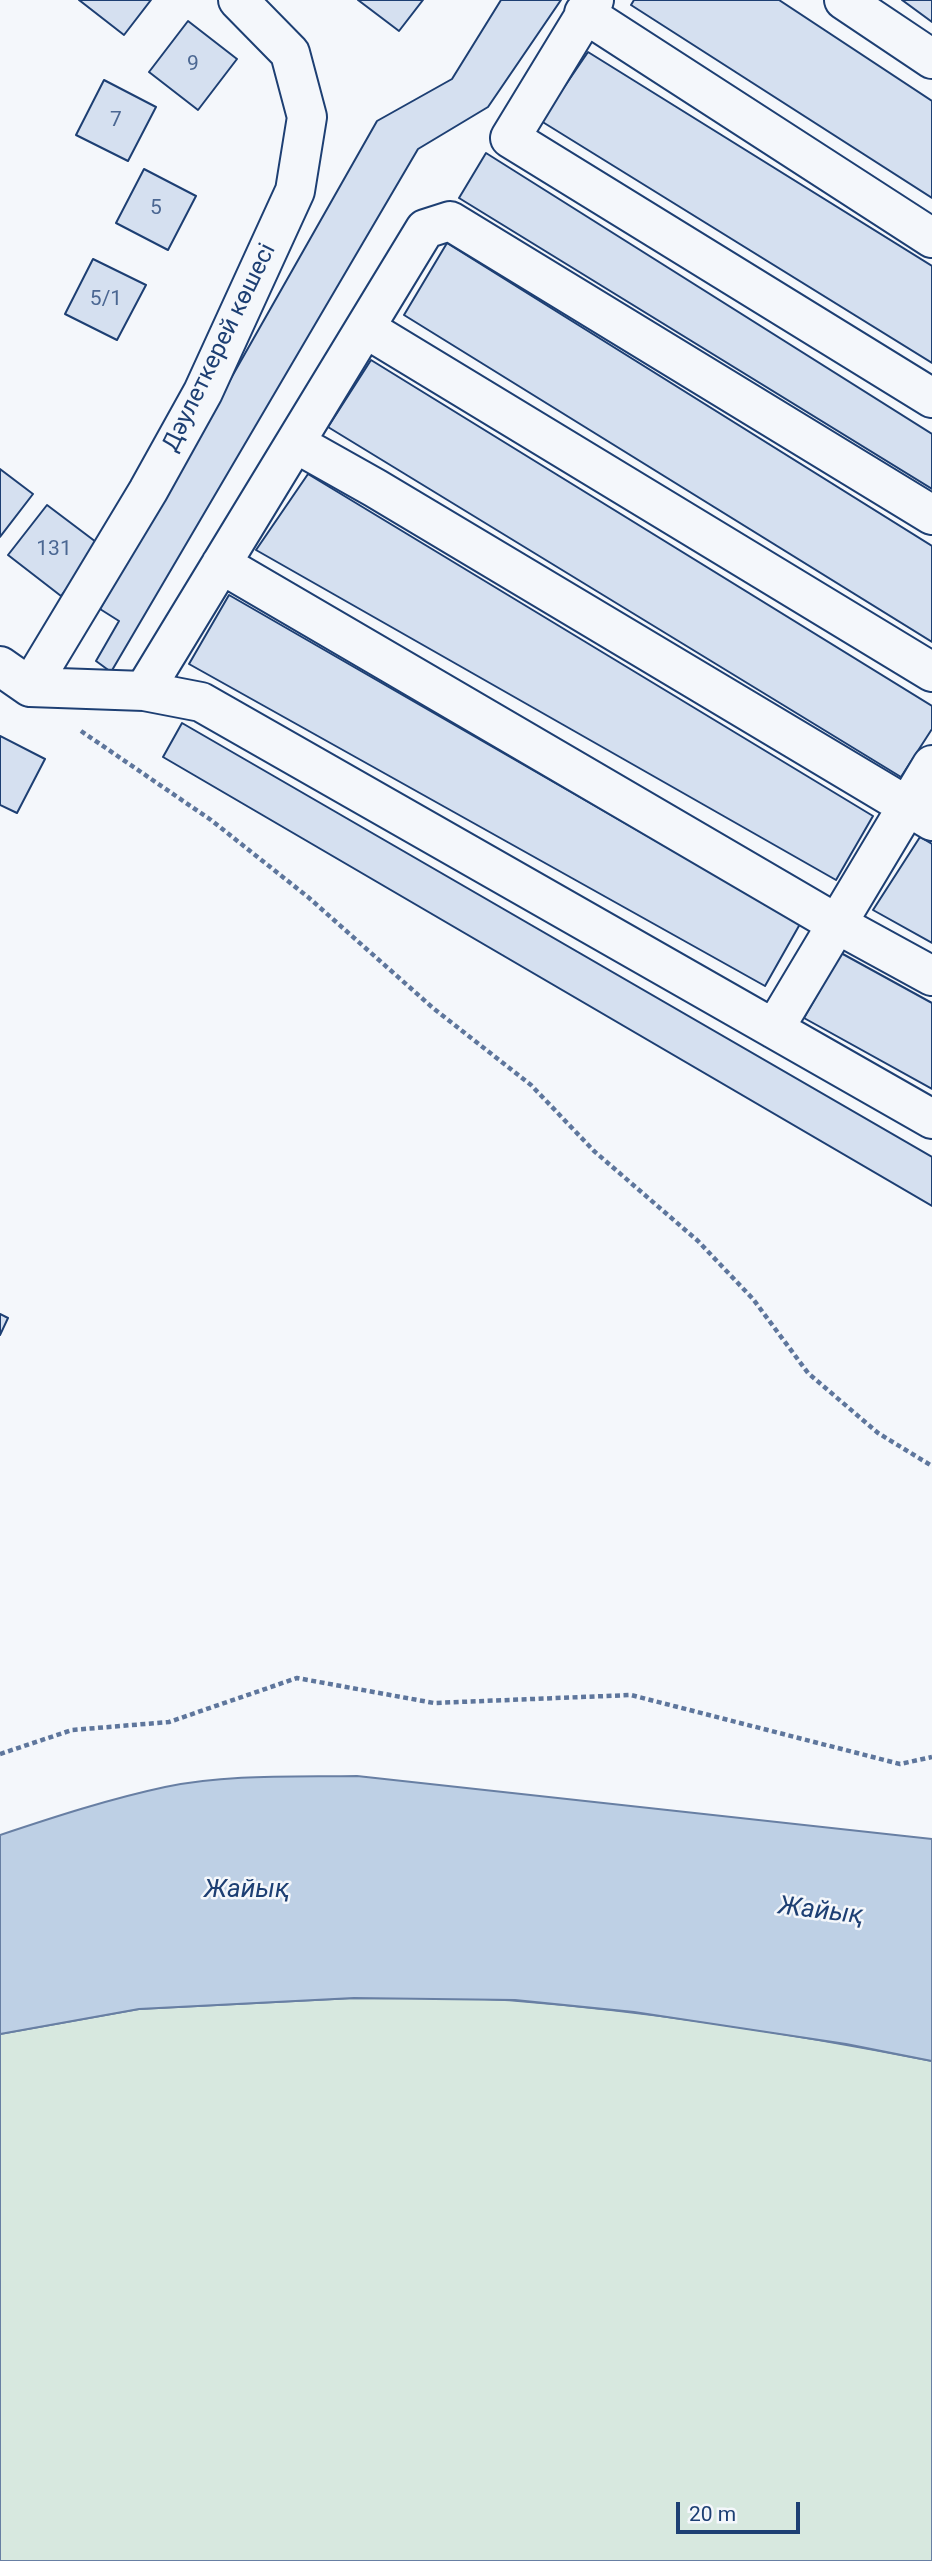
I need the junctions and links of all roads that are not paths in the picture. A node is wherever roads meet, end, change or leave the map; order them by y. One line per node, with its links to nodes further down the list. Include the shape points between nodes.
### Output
1 (238, 0): 12 (street, Дәулеткерей көшесі, via 289,53 307,117 295,191 203,392 148,491)
2 (844, 0): 4 (street)
3 (589, 7): 5 (street); 7 (street, via 510,138)
4 (932, 59)
5 (932, 238)
6 (365, 328): 8 (street); 9 (street, via 425,229 450,221); 11 (street)
7 (932, 398)
8 (295, 443): 10 (street); 15 (street)
9 (932, 516)
10 (221, 564): 13 (street); 16 (street)
11 (932, 672)
12 (15, 676): 13 (street)
13 (144, 691): 18 (street, via 201,702)
14 (932, 765): 15 (street)
15 (919, 814): 16 (street)
16 (837, 924): 17 (street); 18 (street)
17 (932, 976)
18 (774, 1029): 19 (street)
19 (932, 1119)

